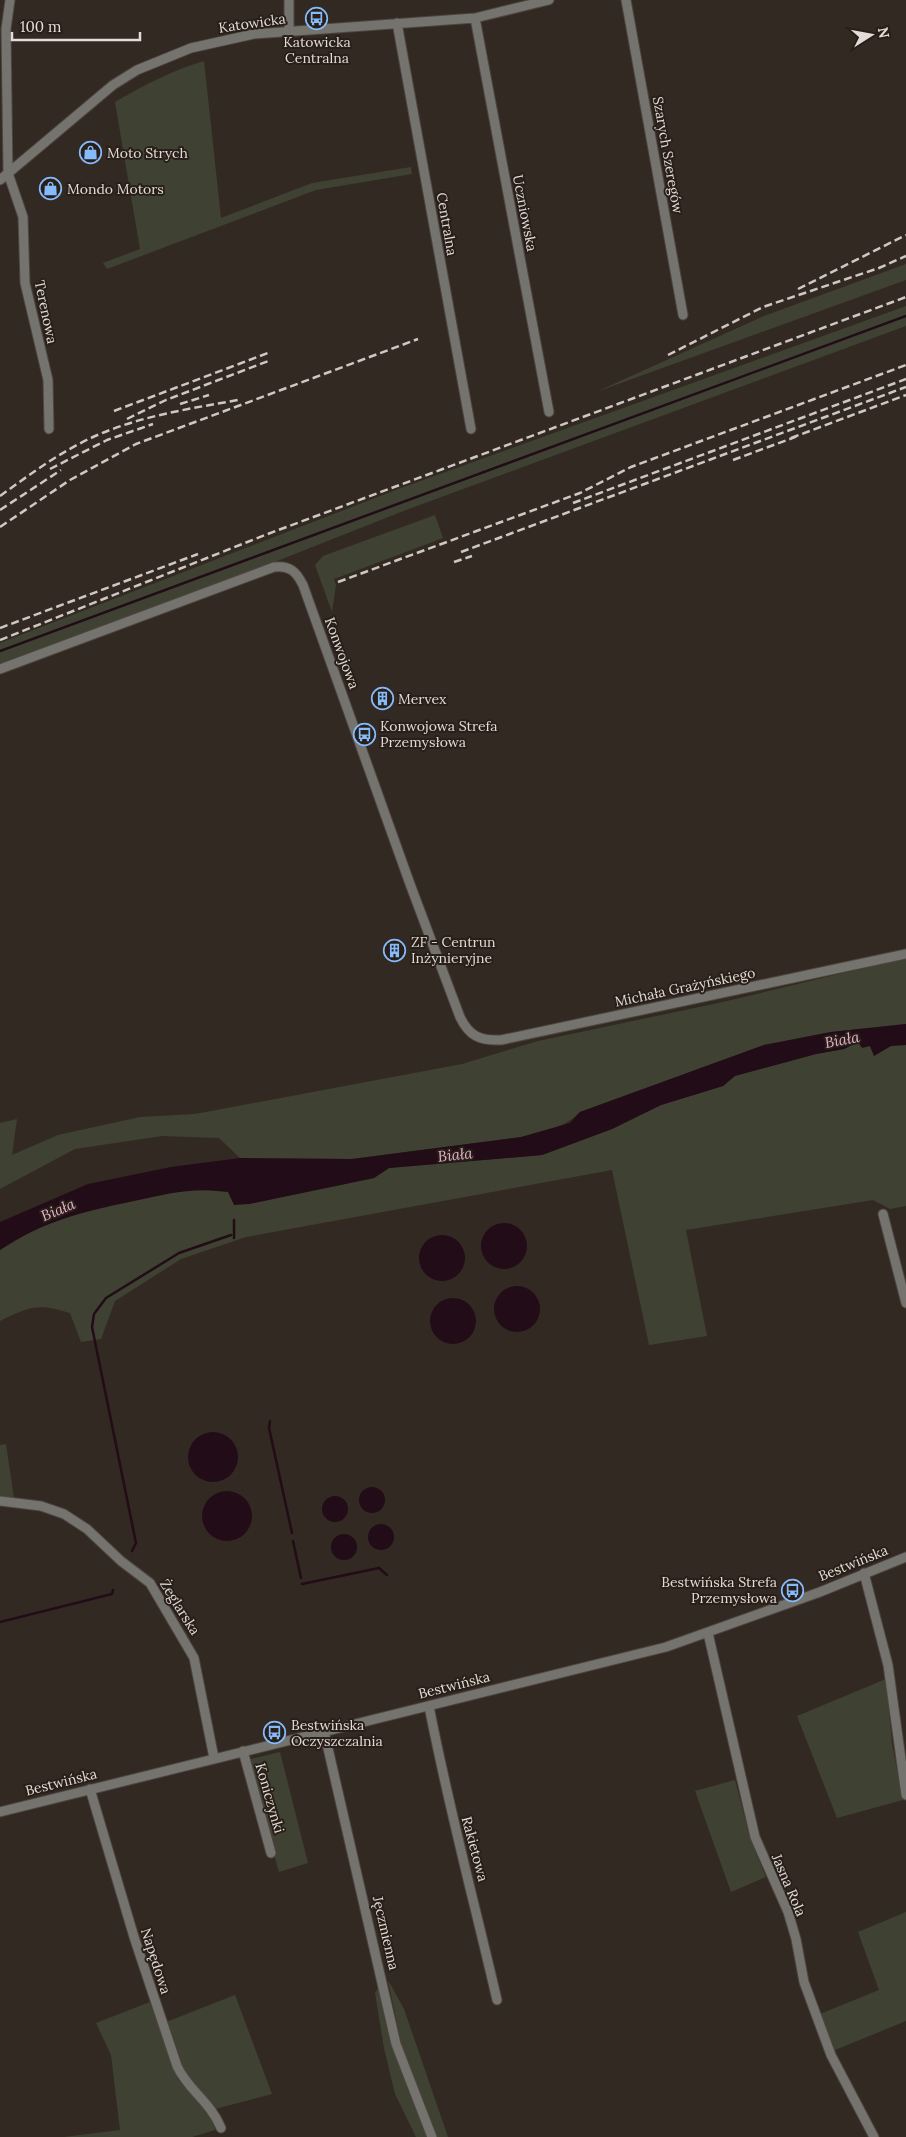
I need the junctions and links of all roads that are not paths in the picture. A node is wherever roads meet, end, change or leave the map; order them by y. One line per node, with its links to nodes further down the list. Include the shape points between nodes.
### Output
1 (10, 0): 8 (street, Terenowa, via 6,29)
2 (289, 0): 7 (street)
3 (549, 0): 5 (street, Katowicka)
4 (626, 0): 10 (street, Szarych Szeregów)
5 (475, 18): 6 (street, Katowicka); 11 (street, Uczniowska)
6 (397, 23): 7 (street, Katowicka); 13 (street, Centralna)
7 (289, 31): 8 (street, Katowicka, via 211,43 173,54 137,70 112,86)
8 (8, 173): 9 (street, Katowicka); 12 (street, Terenowa, via 23,218 25,283 48,380)
9 (0, 180)
10 (683, 315)
11 (549, 412)
12 (49, 429)
13 (471, 429)
14 (0, 669): 16 (street, Konwojowa, via 274,567 292,569 303,585 460,1017 466,1030)
15 (904, 954): 16 (street, Michała Grażyńskiego, via 500,1040)
16 (474, 1036)
17 (883, 1214): 18 (street)
18 (906, 1303)
19 (0, 1501): 26 (street, Żeglarska, via 41,1506 64,1514 87,1529 150,1583 194,1658)
20 (906, 1557): 21 (street, Bestwińska)
21 (864, 1573): 22 (street, Bestwińska); 28 (street, via 888,1665)
22 (708, 1633): 23 (street, Bestwińska, via 666,1647); 34 (street, Jasna Rola, via 755,1837 788,1912 804,1982 831,2055)
23 (429, 1706): 24 (street, Bestwińska); 31 (street, Rakietowa, via 450,1812 470,1881)
24 (324, 1731): 25 (street, Bestwińska); 33 (street, Jęczmienna, via 396,2044)
25 (243, 1751): 26 (street, Bestwińska); 30 (street, Koniczynki)
26 (214, 1758): 27 (street, Bestwińska)
27 (90, 1789): 29 (street, Bestwińska); 32 (street, Napędowa, via 176,2066 208,2104)
28 (906, 1795)
29 (0, 1812)
30 (272, 1853)
31 (497, 2000)
32 (221, 2128)
33 (432, 2137)
34 (874, 2137)

